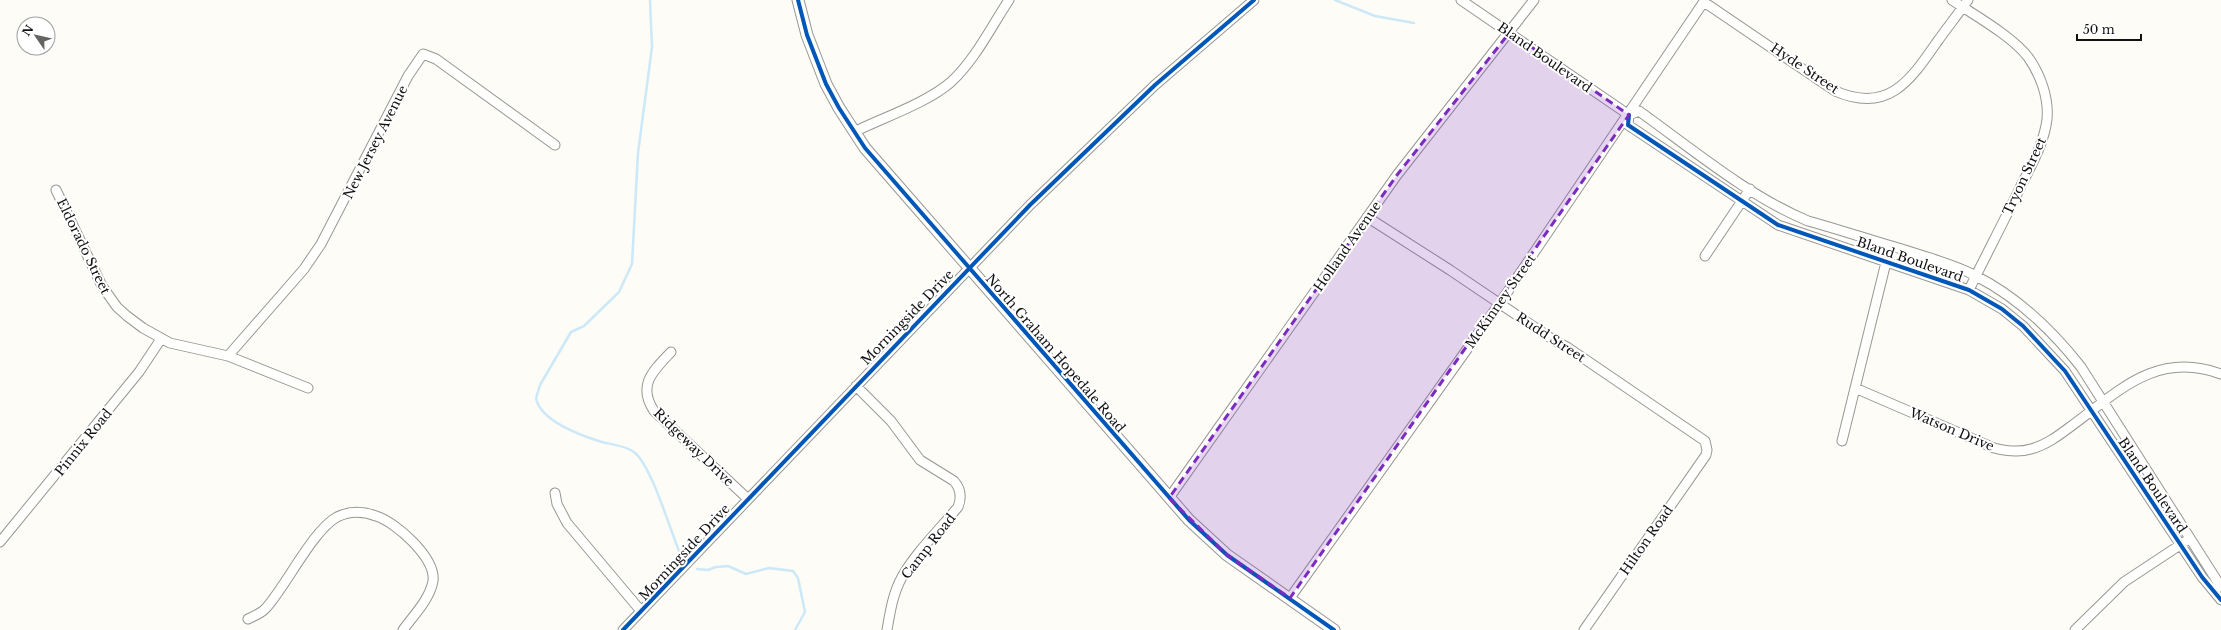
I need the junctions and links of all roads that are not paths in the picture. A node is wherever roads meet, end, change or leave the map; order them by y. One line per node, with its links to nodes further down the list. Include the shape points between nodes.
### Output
1 (798, 0): 11 (street, North Graham Hopedale Road, via 816,59 827,85)
2 (1009, 0): 11 (street, via 969,61 950,82 933,94)
3 (1254, 0): 20 (street, Morningside Drive, via 1155,85 1086,149)
4 (1461, 0): 9 (street, Bland Boulevard)
5 (1534, 0): 9 (street, Holland Avenue)
6 (1952, 0): 8 (street, Tryon Street)
7 (1704, 1): 8 (street, Hyde Street, via 1835,90 1866,98 1889,94 1912,78); 10 (street, McKinney Street)
8 (1965, 4): 21 (street, Tryon Street, via 2027,55 2038,72 2045,95 2047,118 2044,136 2033,162)
9 (1510, 32): 10 (street, Bland Boulevard); 16 (street, Holland Avenue, via 1433,128)
10 (1629, 115): 13 (street, Bland Boulevard, via 1639,111); 15 (street, Bland Boulevard, via 1628,125); 23 (street, McKinney Street)
11 (854, 132): 20 (street, North Graham Hopedale Road)
12 (555, 144): 26 (street, New Jersey Avenue, via 436,59 423,54 408,76 321,244 304,269)
13 (1750, 189): 15 (street); 17 (street, Bland Boulevard, via 1774,205 1808,221)
14 (56, 190): 24 (street, Eldorado Street, via 109,297 127,316)
15 (1742, 202): 18 (street); 19 (street, Bland Boulevard, via 1760,215 1791,231)
16 (1367, 217): 23 (street, Rudd Street); 36 (street, Holland Avenue)
17 (1890, 246): 19 (street); 21 (street, Bland Boulevard, via 1945,263)
18 (1705, 256)
19 (1886, 261): 22 (street, Bland Boulevard); 30 (street)
20 (968, 268): 28 (street, Morningside Drive); 36 (street, North Graham Hopedale Road)
21 (1976, 276): 22 (street, Tryon Street); 31 (street, Bland Boulevard, via 2012,298 2049,330 2081,367)
22 (1969, 290): 32 (street, Bland Boulevard, via 2002,309 2036,338 2065,371)
23 (1500, 303): 34 (street, Rudd Street, via 1702,438); 42 (street, McKinney Street)
24 (161, 339): 26 (street, Eldorado Street); 39 (street, Pinnix Road, via 140,372)
25 (671, 352): 37 (street, Ridgeway Drive, via 648,381 646,389 650,404 654,411)
26 (228, 356): 29 (street, Eldorado Street)
27 (2221, 374): 31 (street, Watson Drive, via 2190,368 2160,370 2136,378)
28 (856, 386): 37 (street, Morningside Drive); 48 (street, Camp Road, via 891,421 920,460 954,481 961,496 958,507 909,565 891,606)
29 (308, 388)
30 (1855, 388): 32 (street, Watson Drive, via 1994,448 2008,451 2030,450 2043,445); 33 (street)
31 (2104, 401): 32 (street, Watson Drive); 38 (street, Bland Boulevard)
32 (2092, 412): 40 (street, Bland Boulevard)
33 (1842, 441)
34 (1707, 450): 50 (street, Hilton Road)
35 (555, 493): 44 (street, via 557,504 567,524)
36 (1169, 498): 42 (street, North Graham Hopedale Road, via 1227,554)
37 (748, 499): 44 (street, Morningside Drive)
38 (2190, 538): 40 (street); 41 (street, Bland Boulevard)
39 (0, 542)
40 (2181, 545): 43 (street, Bland Boulevard); 51 (street, via 2124,582)
41 (2221, 587)
42 (1290, 598): 49 (street, North Graham Hopedale Road)
43 (2221, 600)
44 (641, 611): 47 (street, Morningside Drive)
45 (248, 620): 46 (street, via 265,609 329,523 346,514 366,513 386,520 395,527 431,564 431,589)
46 (403, 630)
47 (623, 630)
48 (887, 630)
49 (1334, 630)
50 (1584, 630)
51 (2075, 630)

